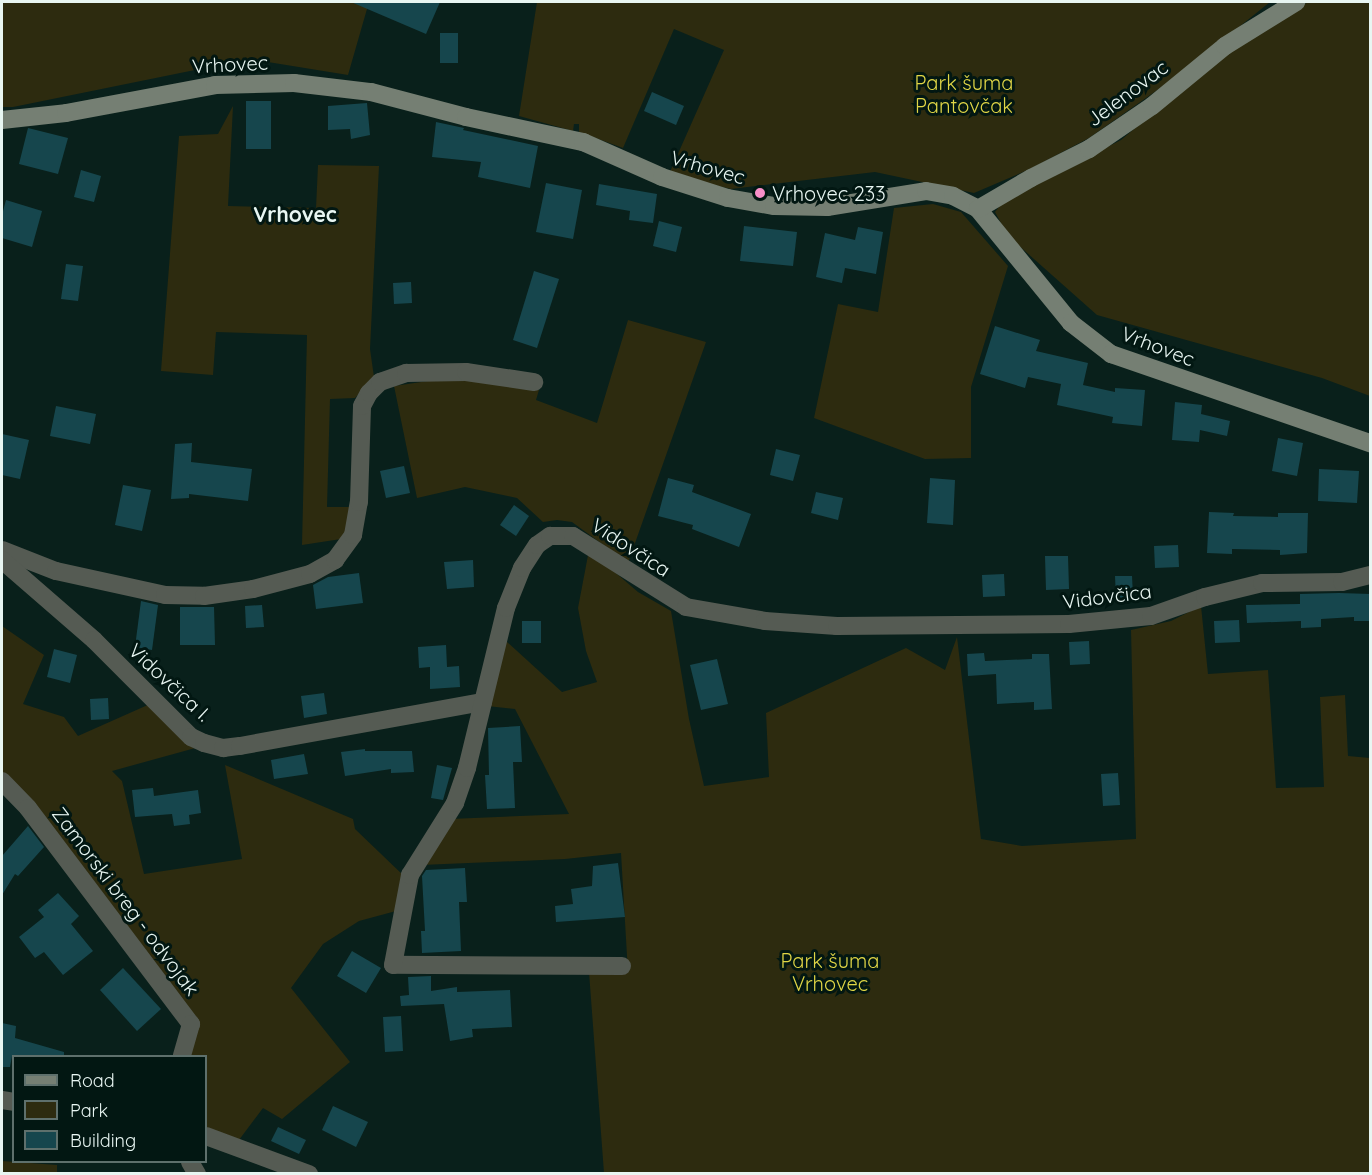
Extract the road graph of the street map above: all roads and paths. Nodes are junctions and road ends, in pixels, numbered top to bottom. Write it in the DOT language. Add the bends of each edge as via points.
graph roads {
  1 [pos="1296,2"];
  2 [pos="2,120"];
  3 [pos="978,209"];
  4 [pos="534,382"];
  5 [pos="1371,443"];
  6 [pos="2,550"];
  7 [pos="2,560"];
  8 [pos="1371,575"];
  9 [pos="483,702"];
  10 [pos="2,781"];
  11 [pos="622,966"];
  12 [pos="182,1055"];
  13 [pos="207,1136"];
  14 [pos="309,1173"];
  1 -- 3 [label="street, Jelenovac" via="1225,46 1152,106 1089,149"];
  2 -- 3 [label="street, Vrhovec" via="66,113 207,86 294,83 371,92 584,142 662,177 733,199 774,206 827,207 926,191 953,196"];
  3 -- 5 [label="street, Vrhovec" via="1071,323 1111,354"];
  4 -- 6 [label="street" via="466,372 406,373 380,382 362,406 359,502 352,535 335,560 310,574 253,589 204,596 165,595 56,570"];
  7 -- 9 [label="street, Vidovčica I." via="94,640 191,737 204,743 223,748 240,746"];
  8 -- 9 [label="street, Vidovčica" via="1342,582 1262,583 1151,616 1069,624 837,626 765,621 686,607 590,545 561,534 537,545 522,568 506,608"];
  9 -- 11 [label="street, Vidovčica" via="455,803 410,874 393,965"];
  10 -- 12 [label="street, Zamorski breg - odvojak" via="28,808 191,1024"];
  13 -- 14 [label="street"];
}
